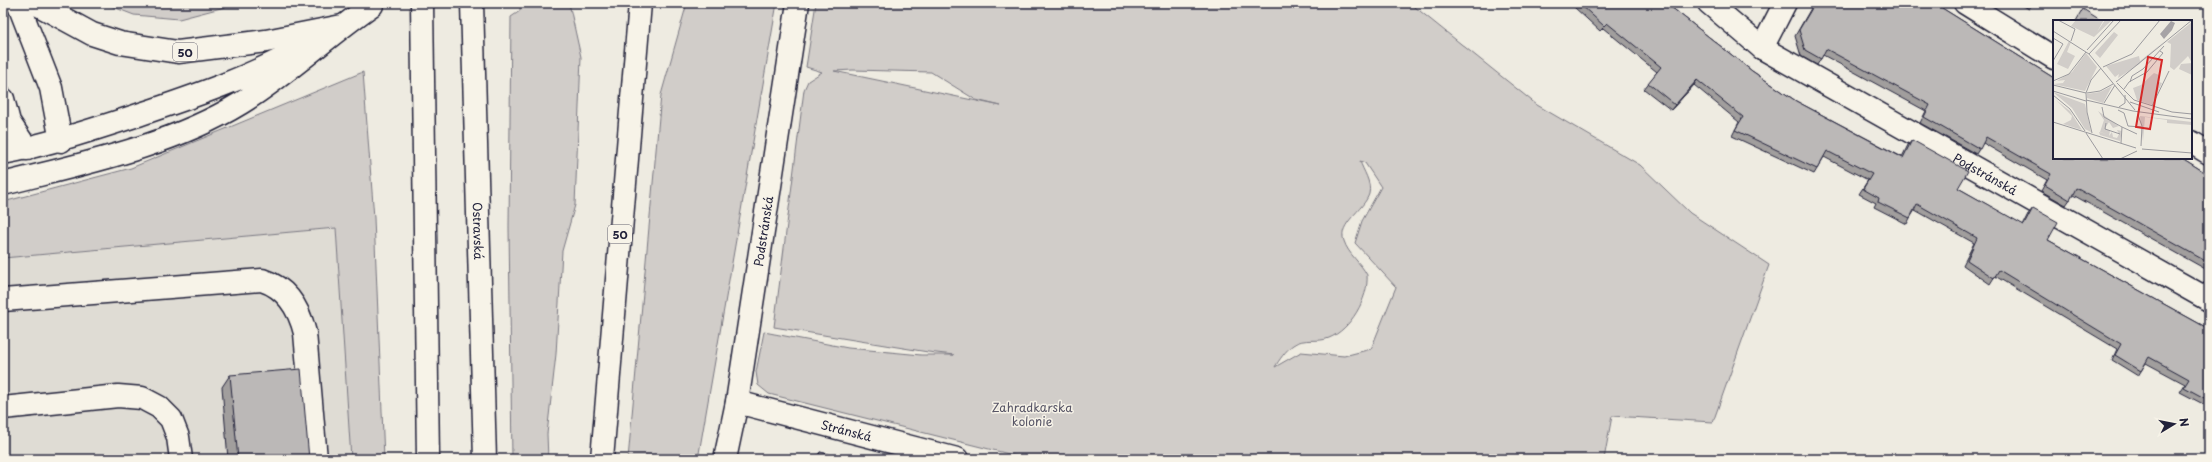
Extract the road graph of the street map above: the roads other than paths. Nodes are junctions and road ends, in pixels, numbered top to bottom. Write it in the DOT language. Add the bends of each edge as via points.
graph roads {
  1 [pos="18,3"];
  2 [pos="35,3"];
  3 [pos="409,3"];
  4 [pos="422,3"];
  5 [pos="472,3"];
  6 [pos="798,3"];
  7 [pos="1710,3"];
  8 [pos="1785,3"];
  9 [pos="1965,3"];
  10 [pos="372,5"];
  11 [pos="638,5"];
  12 [pos="342,26"];
  13 [pos="1762,48"];
  14 [pos="2053,57"];
  15 [pos="422,85"];
  16 [pos="3,99"];
  17 [pos="61,141"];
  18 [pos="2192,143"];
  19 [pos="27,149"];
  20 [pos="2209,153"];
  21 [pos="3,154"];
  22 [pos="3,184"];
  23 [pos="3,300"];
  24 [pos="2209,300"];
  25 [pos="737,402"];
  26 [pos="3,408"];
  27 [pos="182,459"];
  28 [pos="316,459"];
  29 [pos="428,459"];
  30 [pos="485,459"];
  31 [pos="602,459"];
  32 [pos="725,459"];
  33 [pos="957,459"];
  1 -- 17 [label="main road" via="51,88"];
  2 -- 12 [label="main road, 50" via="92,34 120,43 178,52 259,42"];
  3 -- 15 [label="main road"];
  4 -- 15 [label="main road"];
  5 -- 30 [label="main road, Ostravská"];
  6 -- 25 [label="main road, Podstránská"];
  7 -- 13 [label="main road, Podstránská"];
  8 -- 13 [label="main road"];
  9 -- 14 [label="main road"];
  10 -- 12 [label="main road"];
  11 -- 31 [label="main road, 50"];
  12 -- 17 [label="main road" via="297,51 204,92"];
  12 -- 22 [label="main road" via="278,78 204,124 135,148"];
  13 -- 24 [label="main road, Podstránská"];
  15 -- 29 [label="main road"];
  16 -- 19 [label="main road" via="9,122"];
  17 -- 19 [label="main road"];
  18 -- 20 [label="main road"];
  19 -- 21 [label="main road"];
  23 -- 28 [label="main road" via="262,280 272,283 293,302 306,333"];
  25 -- 32 [label="main road, Podstránská"];
  25 -- 33 [label="main road, Stránská"];
  26 -- 27 [label="main road" via="118,396 142,398 159,407 171,419"];
}
